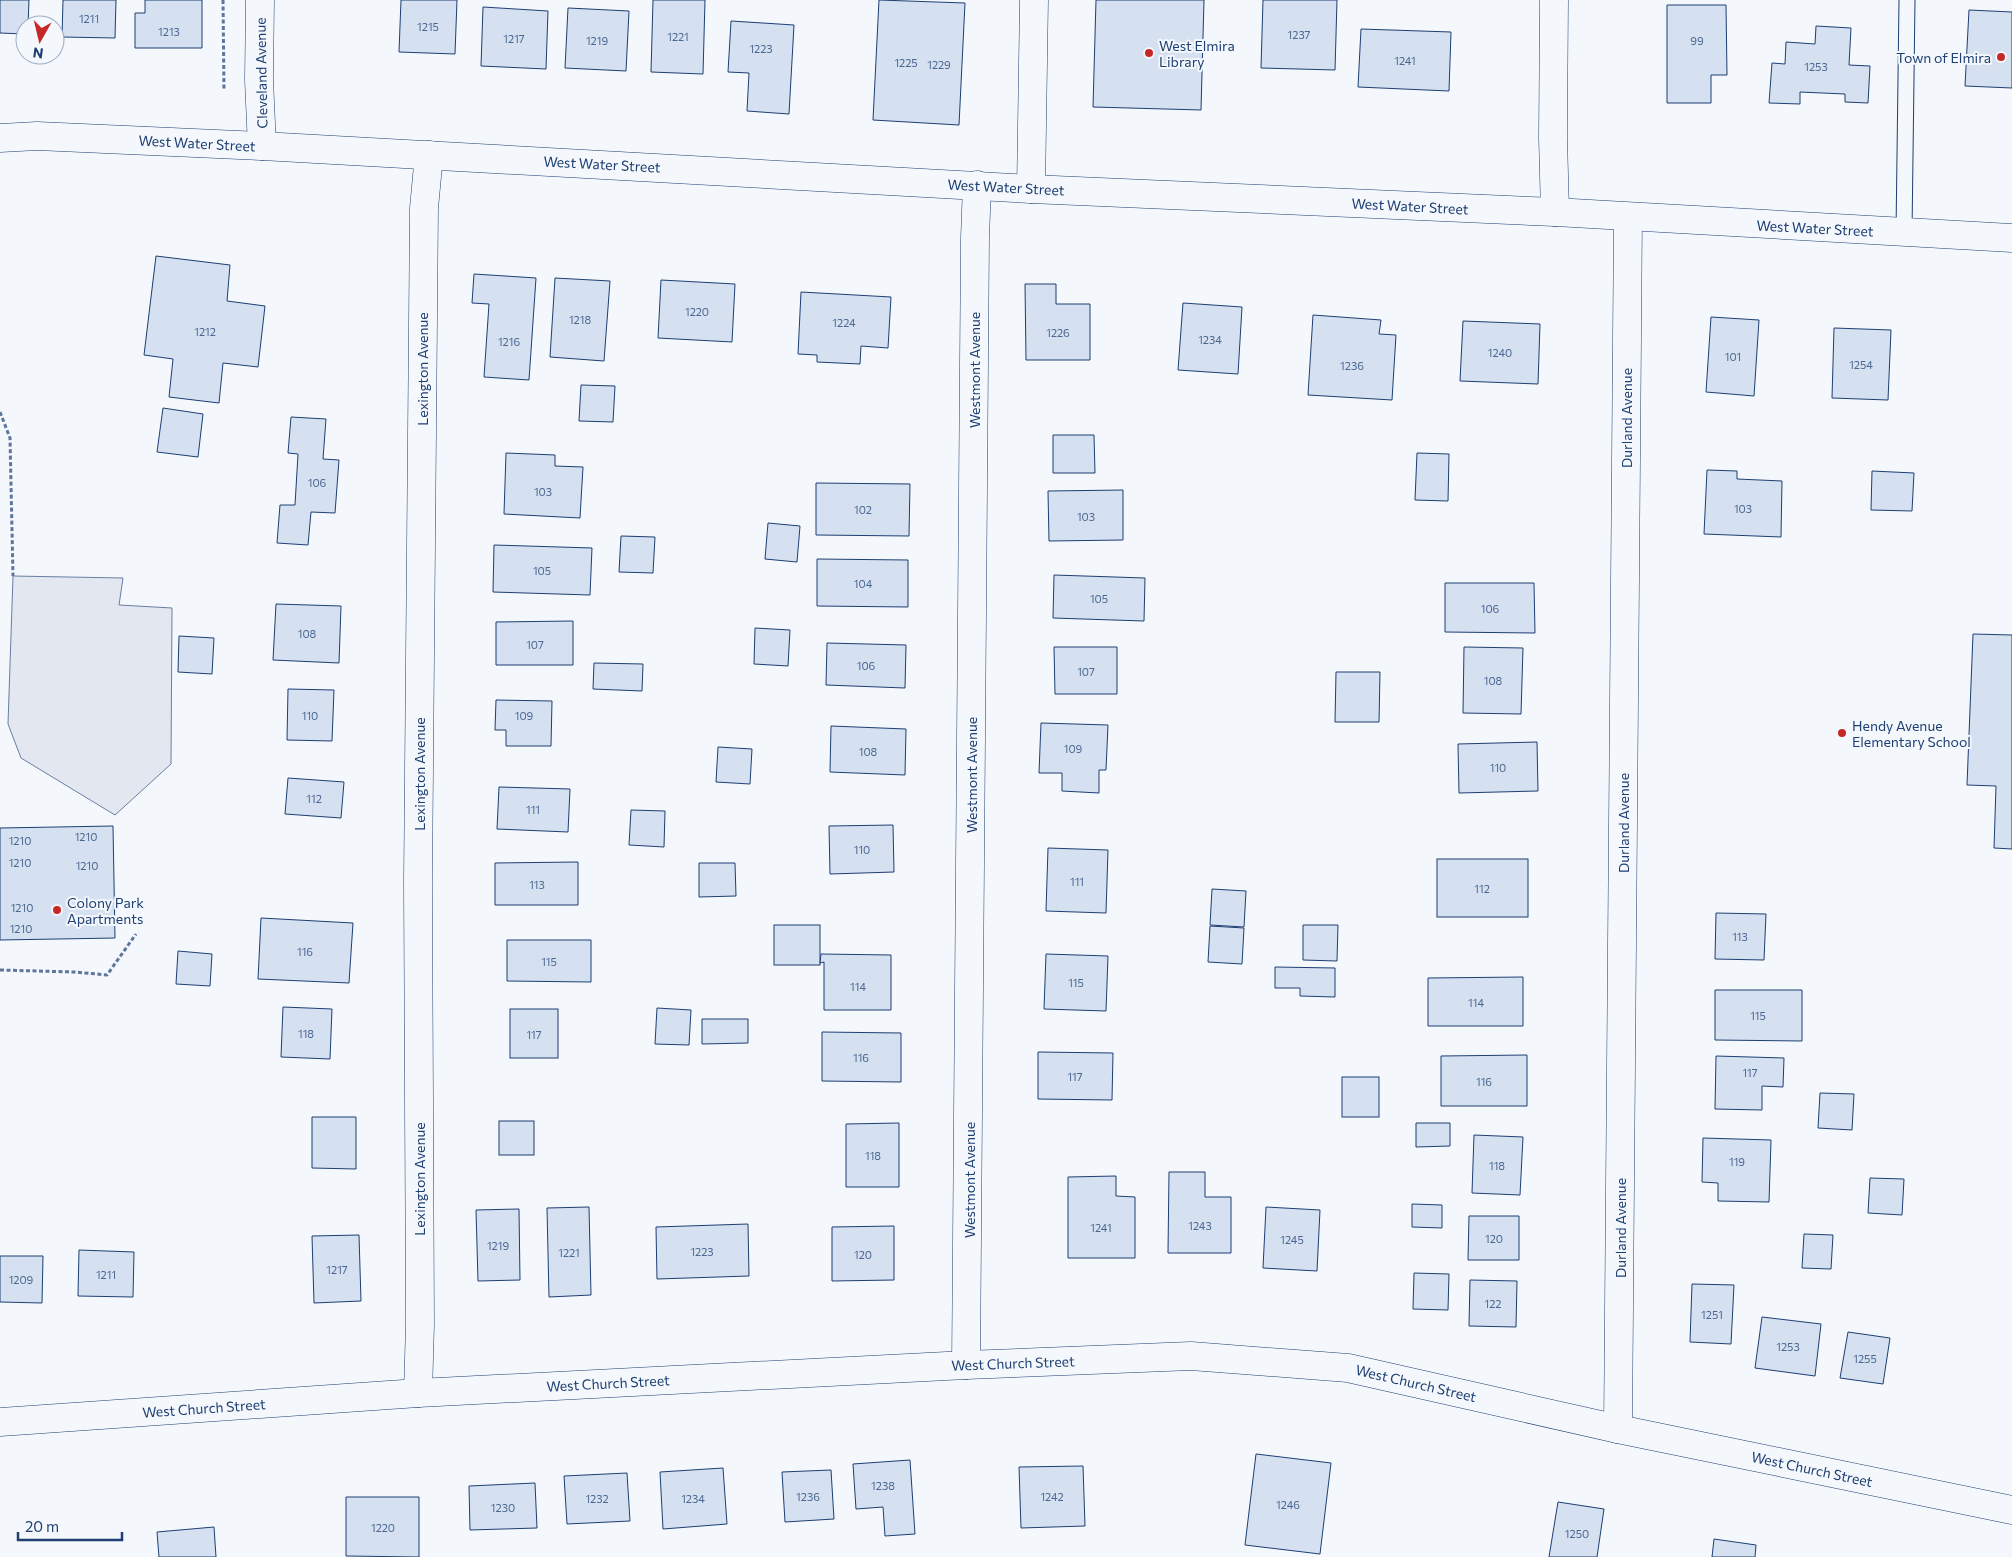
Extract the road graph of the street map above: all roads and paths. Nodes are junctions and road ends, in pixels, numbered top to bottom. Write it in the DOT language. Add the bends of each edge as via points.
graph roads {
  1 [pos="223,0"];
  2 [pos="260,0"];
  3 [pos="1034,0"];
  4 [pos="1554,0"];
  5 [pos="1908,0"];
  6 [pos="224,91"];
  7 [pos="0,138"];
  8 [pos="262,146"];
  9 [pos="428,155"];
  10 [pos="977,185"];
  11 [pos="1031,189"];
  12 [pos="1556,212"];
  13 [pos="1628,217"];
  14 [pos="1904,232"];
  15 [pos="2012,238"];
  16 [pos="0,412"];
  17 [pos="13,576"];
  18 [pos="136,934"];
  19 [pos="0,970"];
  20 [pos="966,1365"];
  21 [pos="418,1393"];
  22 [pos="0,1422"];
  23 [pos="1618,1429"];
  24 [pos="2012,1510"];
  1 -- 6 [label="path"];
  2 -- 8 [label="street, Cleveland Avenue"];
  3 -- 11 [label="street"];
  4 -- 12 [label="street"];
  5 -- 14 [label="lane"];
  7 -- 8 [label="street, West Water Street" via="37,136"];
  8 -- 9 [label="street, West Water Street"];
  9 -- 10 [label="street, West Water Street"];
  9 -- 21 [label="street, Lexington Avenue" via="423,277 418,882"];
  10 -- 11 [label="street, West Water Street"];
  10 -- 20 [label="street, Westmont Avenue"];
  11 -- 12 [label="street, West Water Street"];
  12 -- 13 [label="street, West Water Street"];
  13 -- 14 [label="street, West Water Street"];
  13 -- 23 [label="street, Durland Avenue"];
  14 -- 15 [label="street, West Water Street"];
  16 -- 17 [label="path" via="10,438"];
  18 -- 19 [label="path" via="107,975"];
  20 -- 21 [label="street, West Church Street"];
  20 -- 23 [label="street, West Church Street" via="1191,1356 1348,1368"];
  21 -- 22 [label="street, West Church Street"];
  23 -- 24 [label="street, West Church Street"];
}
